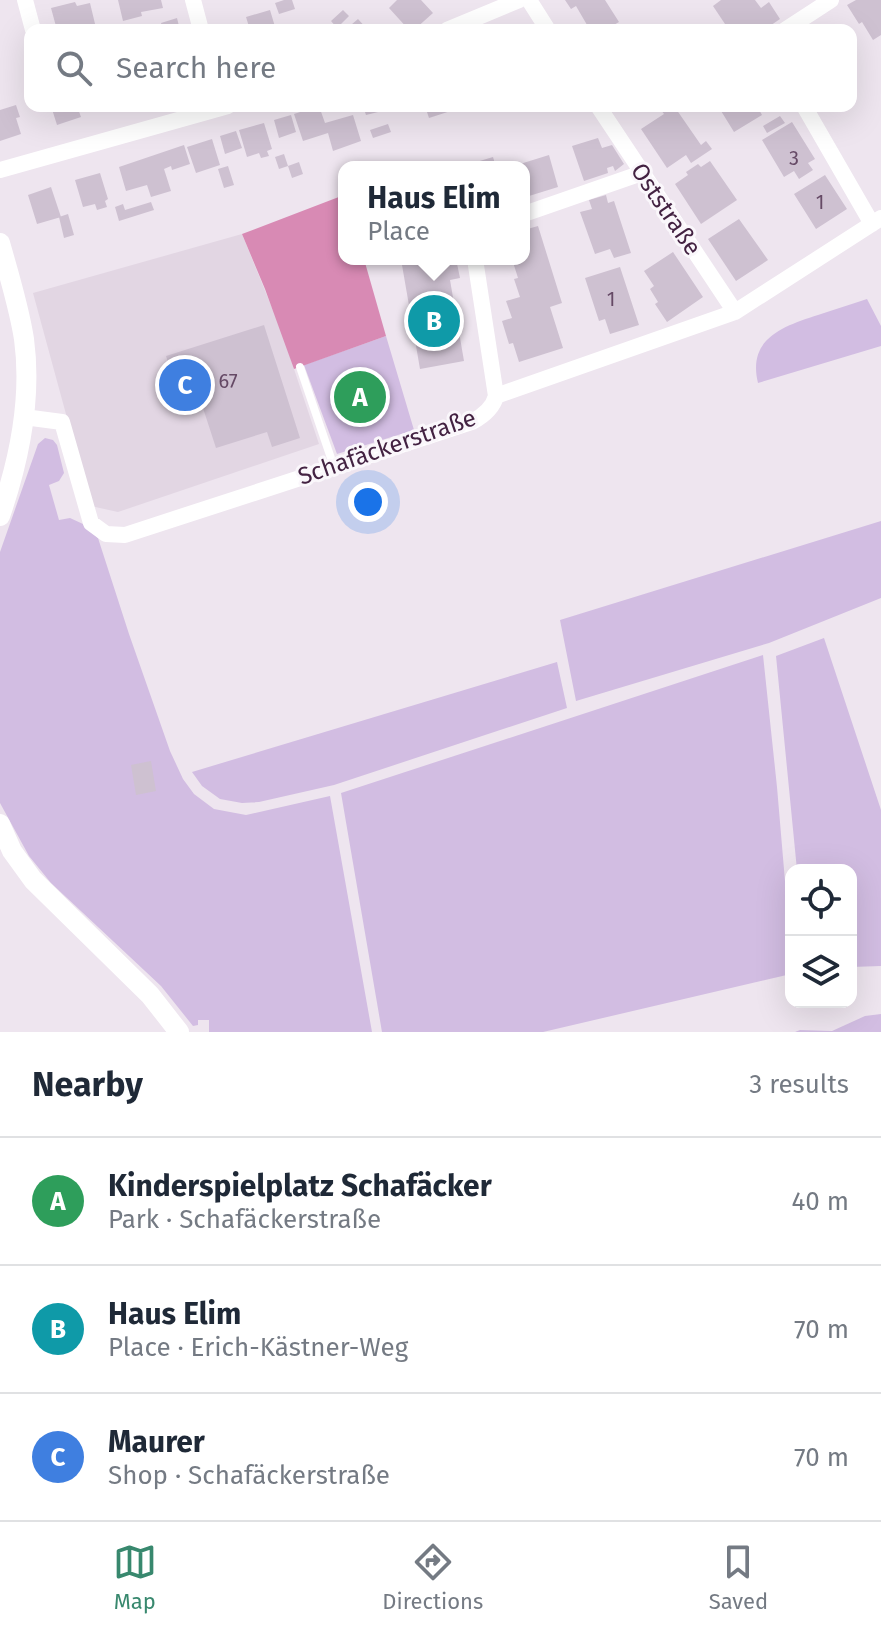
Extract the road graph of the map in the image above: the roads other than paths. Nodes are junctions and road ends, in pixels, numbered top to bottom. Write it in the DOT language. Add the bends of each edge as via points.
graph roads {
  1 [pos="25,0"];
  2 [pos="193,0"];
  3 [pos="519,0"];
  4 [pos="529,0"];
  5 [pos="831,0"];
  6 [pos="31,24"];
  7 [pos="199,24"];
  8 [pos="461,24"];
  9 [pos="544,24"];
  10 [pos="794,24"];
  11 [pos="206,112"];
  12 [pos="602,112"];
  13 [pos="808,112"];
  14 [pos="0,170"];
  15 [pos="642,173"];
  16 [pos="530,212"];
  17 [pos="876,221"];
  18 [pos="0,243"];
  19 [pos="476,265"];
  20 [pos="735,312"];
  21 [pos="300,367"];
  22 [pos="496,396"];
  23 [pos="24,417"];
  24 [pos="334,467"];
  25 [pos="0,516"];
  26 [pos="0,824"];
  27 [pos="179,1032"];
  1 -- 6 [label="street"];
  2 -- 7 [label="street"];
  3 -- 8 [label="street"];
  4 -- 9 [label="street"];
  5 -- 10 [label="street"];
  11 -- 14 [label="street"];
  12 -- 15 [label="street, Oststraße"];
  13 -- 17 [label="street"];
  15 -- 16 [label="street"];
  15 -- 20 [label="street, Oststraße"];
  17 -- 20 [label="street, Schafäckerstraße"];
  18 -- 23 [label="street" via="24,341"];
  19 -- 22 [label="street"];
  20 -- 22 [label="street, Schafäckerstraße"];
  21 -- 24 [label="lane"];
  22 -- 24 [label="street, Schafäckerstraße" via="472,422"];
  23 -- 24 [label="street, Schafäckerstraße" via="62,422 91,523 106,534 125,535"];
  23 -- 25 [label="street"];
  26 -- 27 [label="street" via="33,880 150,995"];
}
